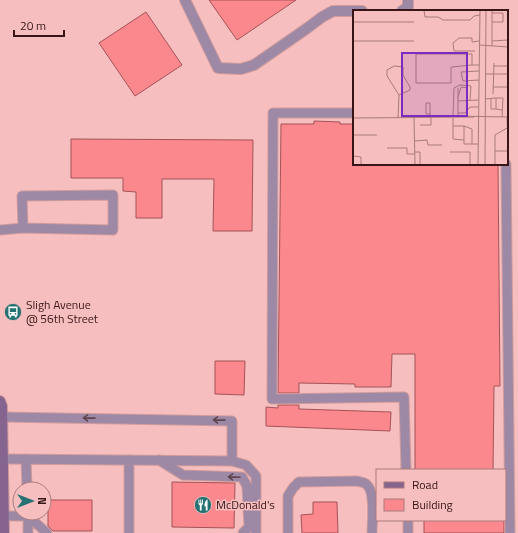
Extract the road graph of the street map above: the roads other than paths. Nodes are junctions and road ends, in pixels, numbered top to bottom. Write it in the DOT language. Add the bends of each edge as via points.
graph roads {
  1 [pos="185,0"];
  2 [pos="353,11"];
  3 [pos="353,113"];
  4 [pos="506,165"];
  5 [pos="23,228"];
  6 [pos="0,230"];
  7 [pos="0,400"];
  8 [pos="2,417"];
  9 [pos="3,459"];
  10 [pos="26,459"];
  11 [pos="129,460"];
  12 [pos="159,460"];
  13 [pos="232,461"];
  14 [pos="406,469"];
  15 [pos="27,481"];
  16 [pos="4,516"];
  17 [pos="12,516"];
  18 [pos="28,521"];
  19 [pos="35,521"];
  20 [pos="408,521"];
  21 [pos="247,531"];
  22 [pos="4,533"];
  23 [pos="28,533"];
  24 [pos="48,533"];
  25 [pos="129,533"];
  26 [pos="256,533"];
  27 [pos="288,533"];
  28 [pos="372,533"];
  29 [pos="408,533"];
  30 [pos="510,533"];
  1 -- 2 [label="street" via="218,68 241,69 254,65 322,17 333,11"];
  3 -- 14 [label="lane" via="274,113 272,399 404,397"];
  4 -- 30 [label="lane"];
  5 -- 5 [label="lane" via="113,230 113,195 22,196"];
  5 -- 6 [label="lane"];
  7 -- 8 [label="street"];
  8 -- 9 [label="street"];
  13 -- 8 [label="lane, one-way" via="232,421"];
  9 -- 10 [label="lane"];
  9 -- 16 [label="street"];
  10 -- 11 [label="lane"];
  10 -- 15 [label="lane"];
  11 -- 12 [label="lane"];
  11 -- 25 [label="lane"];
  12 -- 13 [label="lane"];
  21 -- 12 [label="lane, one-way" via="247,486 242,477 183,475"];
  13 -- 26 [label="lane" via="246,465 256,476"];
  16 -- 17 [label="lane"];
  16 -- 22 [label="street"];
  18 -- 23 [label="lane"];
  19 -- 24 [label="lane"];
  20 -- 29 [label="lane"];
  27 -- 28 [label="lane" via="288,496 300,482 357,481 371,489"];
}
